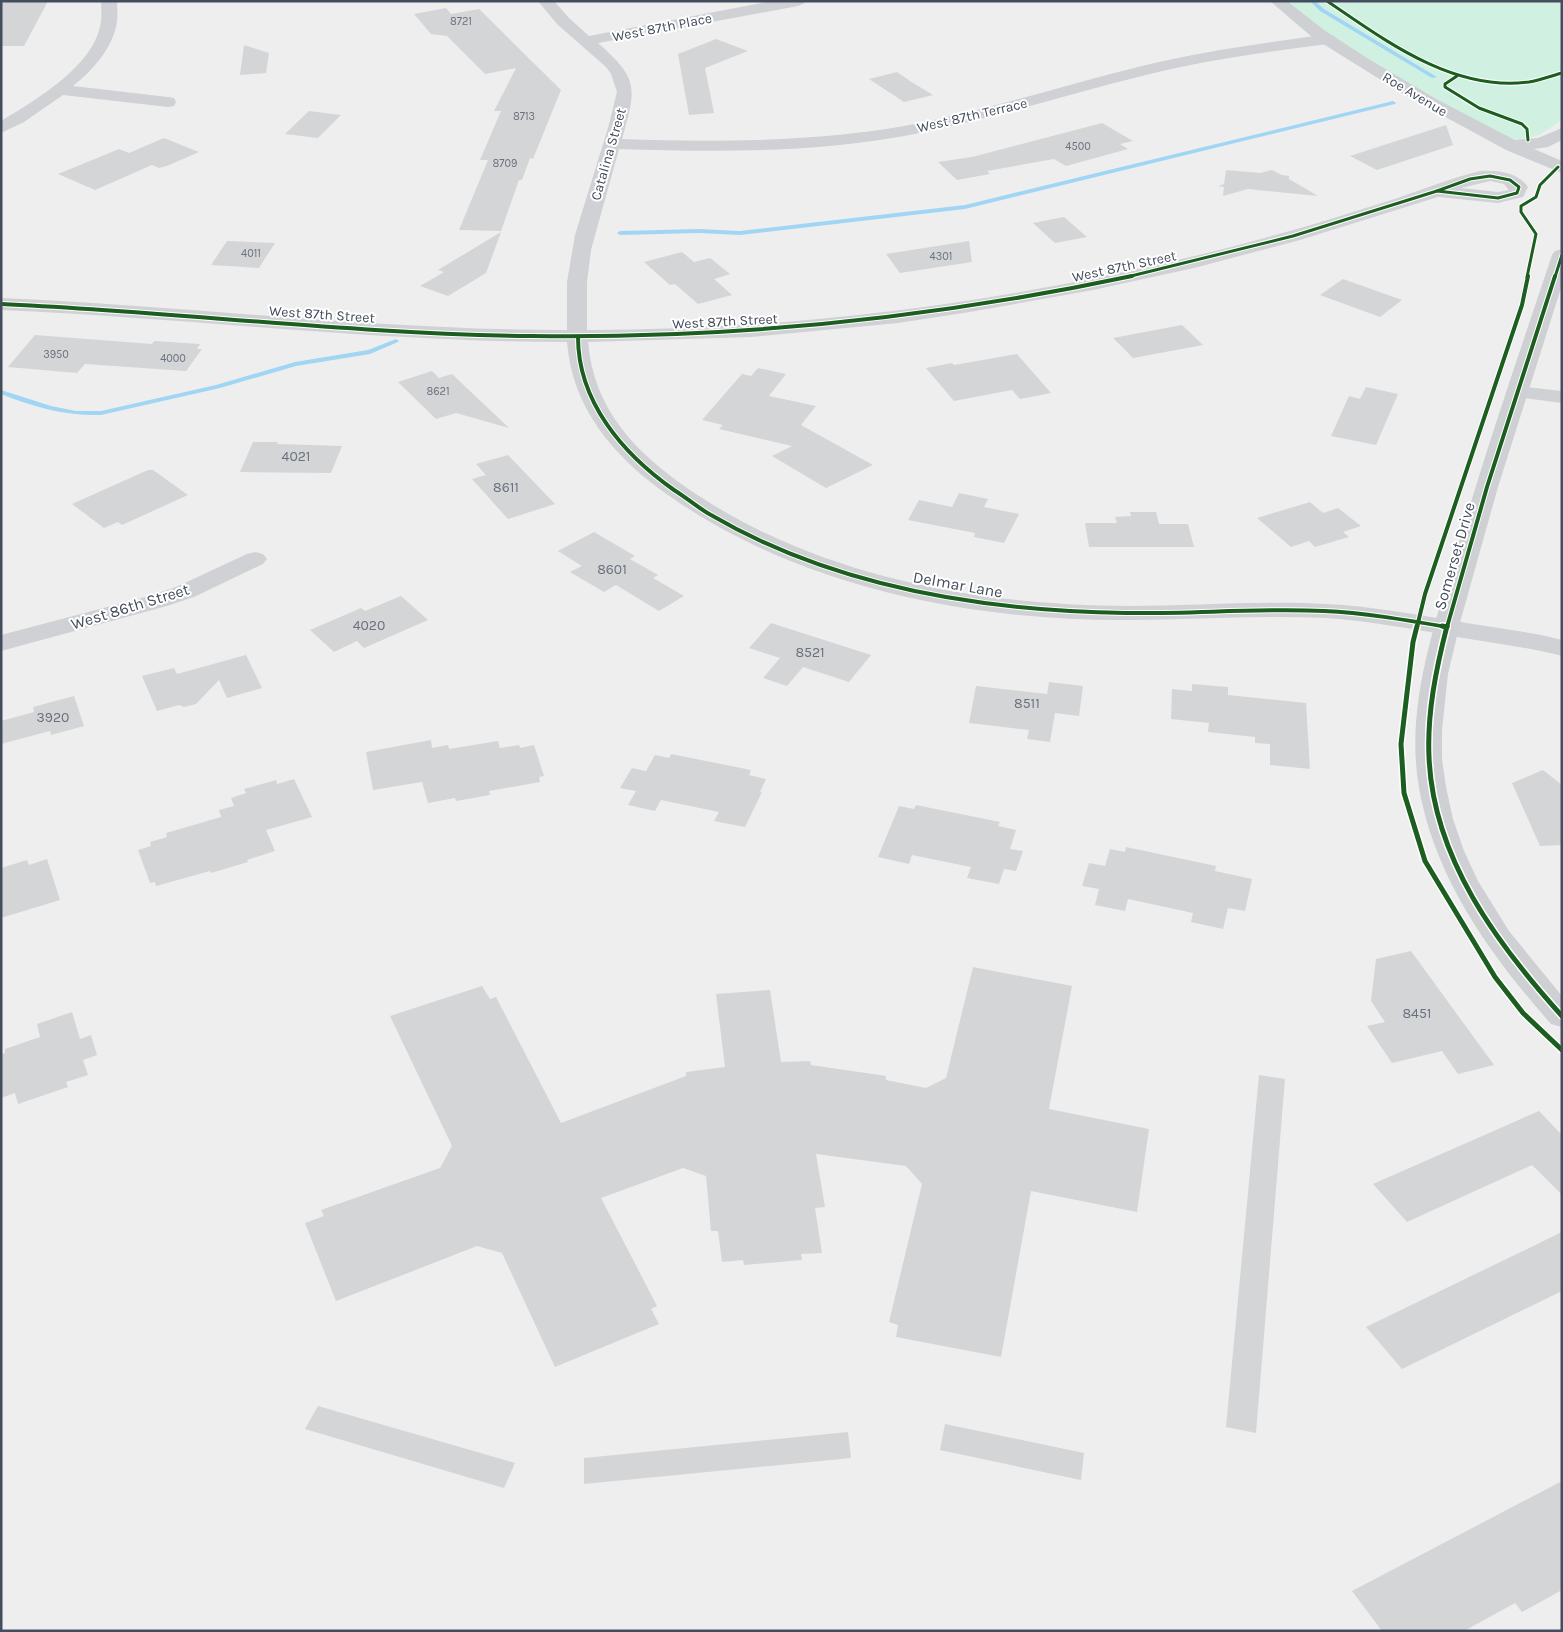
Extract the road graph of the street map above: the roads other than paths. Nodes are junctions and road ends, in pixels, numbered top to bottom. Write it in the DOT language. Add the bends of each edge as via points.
graph roads {
  1 [pos="109,1"];
  2 [pos="546,1"];
  3 [pos="798,1"];
  4 [pos="1278,1"];
  5 [pos="1328,39"];
  6 [pos="586,41"];
  7 [pos="61,90"];
  8 [pos="168,102"];
  9 [pos="1,128"];
  10 [pos="1562,133"];
  11 [pos="611,144"];
  12 [pos="1512,146"];
  13 [pos="1562,168"];
  14 [pos="1434,192"];
  15 [pos="1562,256"];
  16 [pos="1,304"];
  17 [pos="578,337"];
  18 [pos="1517,392"];
  19 [pos="1562,397"];
  20 [pos="255,559"];
  21 [pos="1447,627"];
  22 [pos="1,643"];
  23 [pos="1562,648"];
  24 [pos="1562,1016"];
  1 -- 7 [label="street" via="104,38 91,58"];
  2 -- 6 [label="street, Catalina Street"];
  3 -- 6 [label="street, West 87th Place"];
  4 -- 5 [label="street, Roe Avenue"];
  5 -- 11 [label="street, West 87th Terrace" via="1179,63 976,115 884,134 787,144"];
  5 -- 12 [label="street, Roe Avenue" via="1446,113"];
  6 -- 11 [label="street, Catalina Street" via="612,64 624,85 622,106"];
  7 -- 8 [label="street"];
  7 -- 9 [label="street"];
  10 -- 12 [label="street" via="1542,143"];
  11 -- 17 [label="street, Catalina Street" via="583,239 578,275"];
  12 -- 13 [label="street, Roe Avenue"];
  14 -- 17 [label="street, West 87th Street" via="1328,227 1194,263 1051,293 890,318 786,329"];
  15 -- 18 [label="street, Somerset Drive"];
  16 -- 17 [label="street, West 87th Street" via="453,334"];
  17 -- 21 [label="street, Delmar Lane" via="582,376 595,406 640,462 680,495 723,521 809,560 869,579 1002,606 1119,613 1299,610 1355,613"];
  18 -- 19 [label="street"];
  18 -- 21 [label="street, Somerset Drive"];
  20 -- 22 [label="street, West 86th Street" via="158,602"];
  21 -- 23 [label="street, Delmar Lane"];
  21 -- 24 [label="street, Somerset Drive" via="1431,694 1428,736 1432,787 1446,840 1492,930 1534,986"];
}
